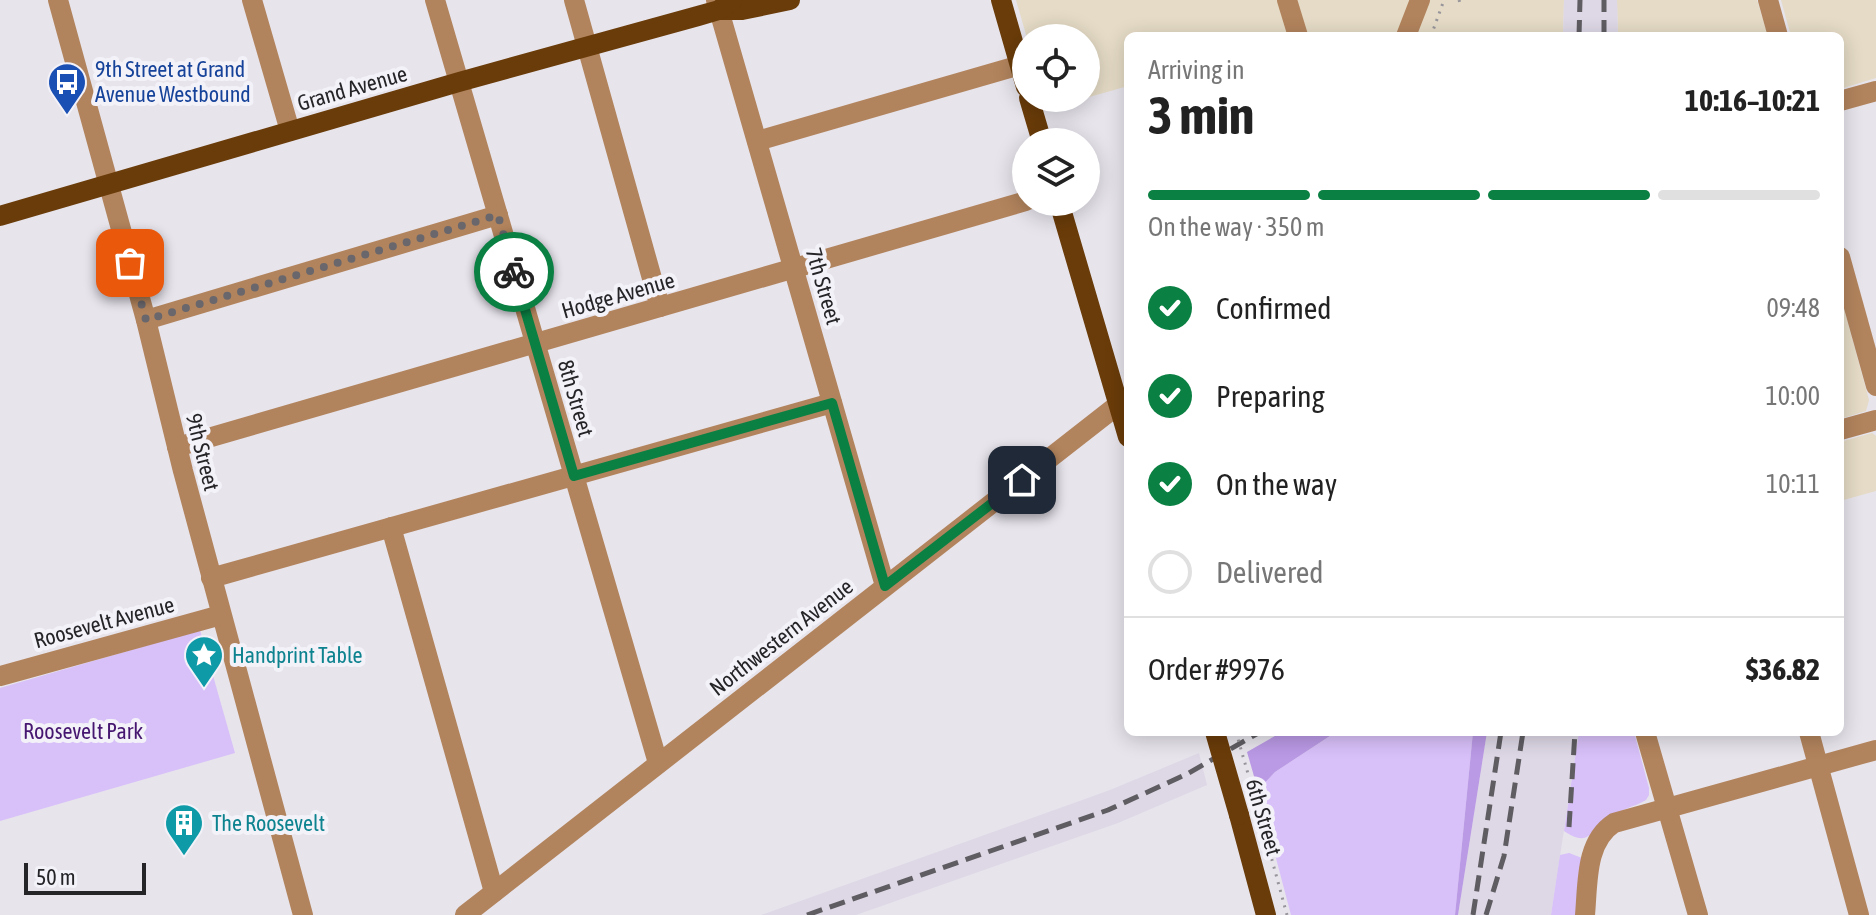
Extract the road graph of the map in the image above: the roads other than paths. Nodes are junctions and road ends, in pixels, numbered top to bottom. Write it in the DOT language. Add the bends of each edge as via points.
graph roads {
  1 [pos="58,0"];
  2 [pos="252,0"];
  3 [pos="435,0"];
  4 [pos="574,0"];
  5 [pos="790,0"];
  6 [pos="1001,0"];
  7 [pos="1287,0"];
  8 [pos="1420,0"];
  9 [pos="1768,0"];
  10 [pos="723,3"];
  11 [pos="1297,32"];
  12 [pos="1408,32"];
  13 [pos="1777,32"];
  14 [pos="1012,38"];
  15 [pos="587,48"];
  16 [pos="1012,67"];
  17 [pos="459,82"];
  18 [pos="1876,91"];
  19 [pos="1844,100"];
  20 [pos="290,131"];
  21 [pos="757,141"];
  22 [pos="107,185"];
  23 [pos="1012,205"];
  24 [pos="498,215"];
  25 [pos="0,216"];
  26 [pos="1064,216"];
  27 [pos="793,269"];
  28 [pos="1844,271"];
  29 [pos="660,307"];
  30 [pos="146,320"];
  31 [pos="535,343"];
  32 [pos="1876,386"];
  33 [pos="1123,401"];
  34 [pos="832,403"];
  35 [pos="1876,420"];
  36 [pos="1844,429"];
  37 [pos="177,447"];
  38 [pos="574,476"];
  39 [pos="391,527"];
  40 [pos="211,578"];
  41 [pos="885,586"];
  42 [pos="221,615"];
  43 [pos="0,676"];
  44 [pos="1216,736"];
  45 [pos="1646,736"];
  46 [pos="1810,736"];
  47 [pos="1876,750"];
  48 [pos="658,763"];
  49 [pos="1818,766"];
  50 [pos="1667,807"];
  51 [pos="494,892"];
  52 [pos="303,915"];
  53 [pos="465,915"];
  54 [pos="1266,915"];
  55 [pos="1585,915"];
  56 [pos="1698,915"];
  57 [pos="1859,915"];
  1 -- 22 [label="street, 9th Street"];
  2 -- 20 [label="street"];
  3 -- 17 [label="street, 8th Street"];
  4 -- 15 [label="street"];
  5 -- 10 [label="main road, Grand Avenue" via="742,10"];
  6 -- 14 [label="main road"];
  7 -- 11 [label="street"];
  8 -- 12 [label="street"];
  9 -- 13 [label="street"];
  10 -- 15 [label="main road, Grand Avenue"];
  10 -- 21 [label="street, 7th Street"];
  15 -- 17 [label="main road, Grand Avenue"];
  15 -- 29 [label="street"];
  16 -- 21 [label="street"];
  17 -- 20 [label="main road, Grand Avenue"];
  17 -- 24 [label="street, 8th Street"];
  18 -- 19 [label="street"];
  20 -- 22 [label="main road, Grand Avenue"];
  21 -- 27 [label="street, 7th Street"];
  22 -- 25 [label="main road, Grand Avenue"];
  22 -- 30 [label="street, 9th Street"];
  23 -- 27 [label="street, Hodge Avenue"];
  24 -- 30 [label="street"];
  24 -- 31 [label="street, 8th Street"];
  26 -- 33 [label="main road"];
  27 -- 29 [label="street, Hodge Avenue"];
  27 -- 34 [label="street, 7th Street"];
  28 -- 32 [label="street"];
  29 -- 31 [label="street, Hodge Avenue"];
  30 -- 37 [label="street, 9th Street"];
  31 -- 37 [label="street, Hodge Avenue"];
  31 -- 38 [label="street, 8th Street"];
  33 -- 41 [label="street, Northwestern Avenue"];
  34 -- 38 [label="street"];
  34 -- 41 [label="street, 7th Street"];
  35 -- 36 [label="street"];
  37 -- 40 [label="street, 9th Street"];
  38 -- 39 [label="street"];
  38 -- 48 [label="street, 8th Street"];
  39 -- 40 [label="street"];
  39 -- 51 [label="street"];
  40 -- 42 [label="street, 9th Street"];
  41 -- 48 [label="street, Northwestern Avenue"];
  42 -- 43 [label="street, Roosevelt Avenue"];
  42 -- 52 [label="street, 9th Street"];
  44 -- 54 [label="main road, 6th Street, bridge"];
  45 -- 50 [label="street"];
  46 -- 49 [label="street"];
  47 -- 49 [label="street"];
  48 -- 51 [label="street, Northwestern Avenue"];
  49 -- 50 [label="street"];
  49 -- 57 [label="street"];
  50 -- 55 [label="street" via="1603,830 1594,845"];
  50 -- 56 [label="street"];
  51 -- 53 [label="street, Northwestern Avenue"];
}
